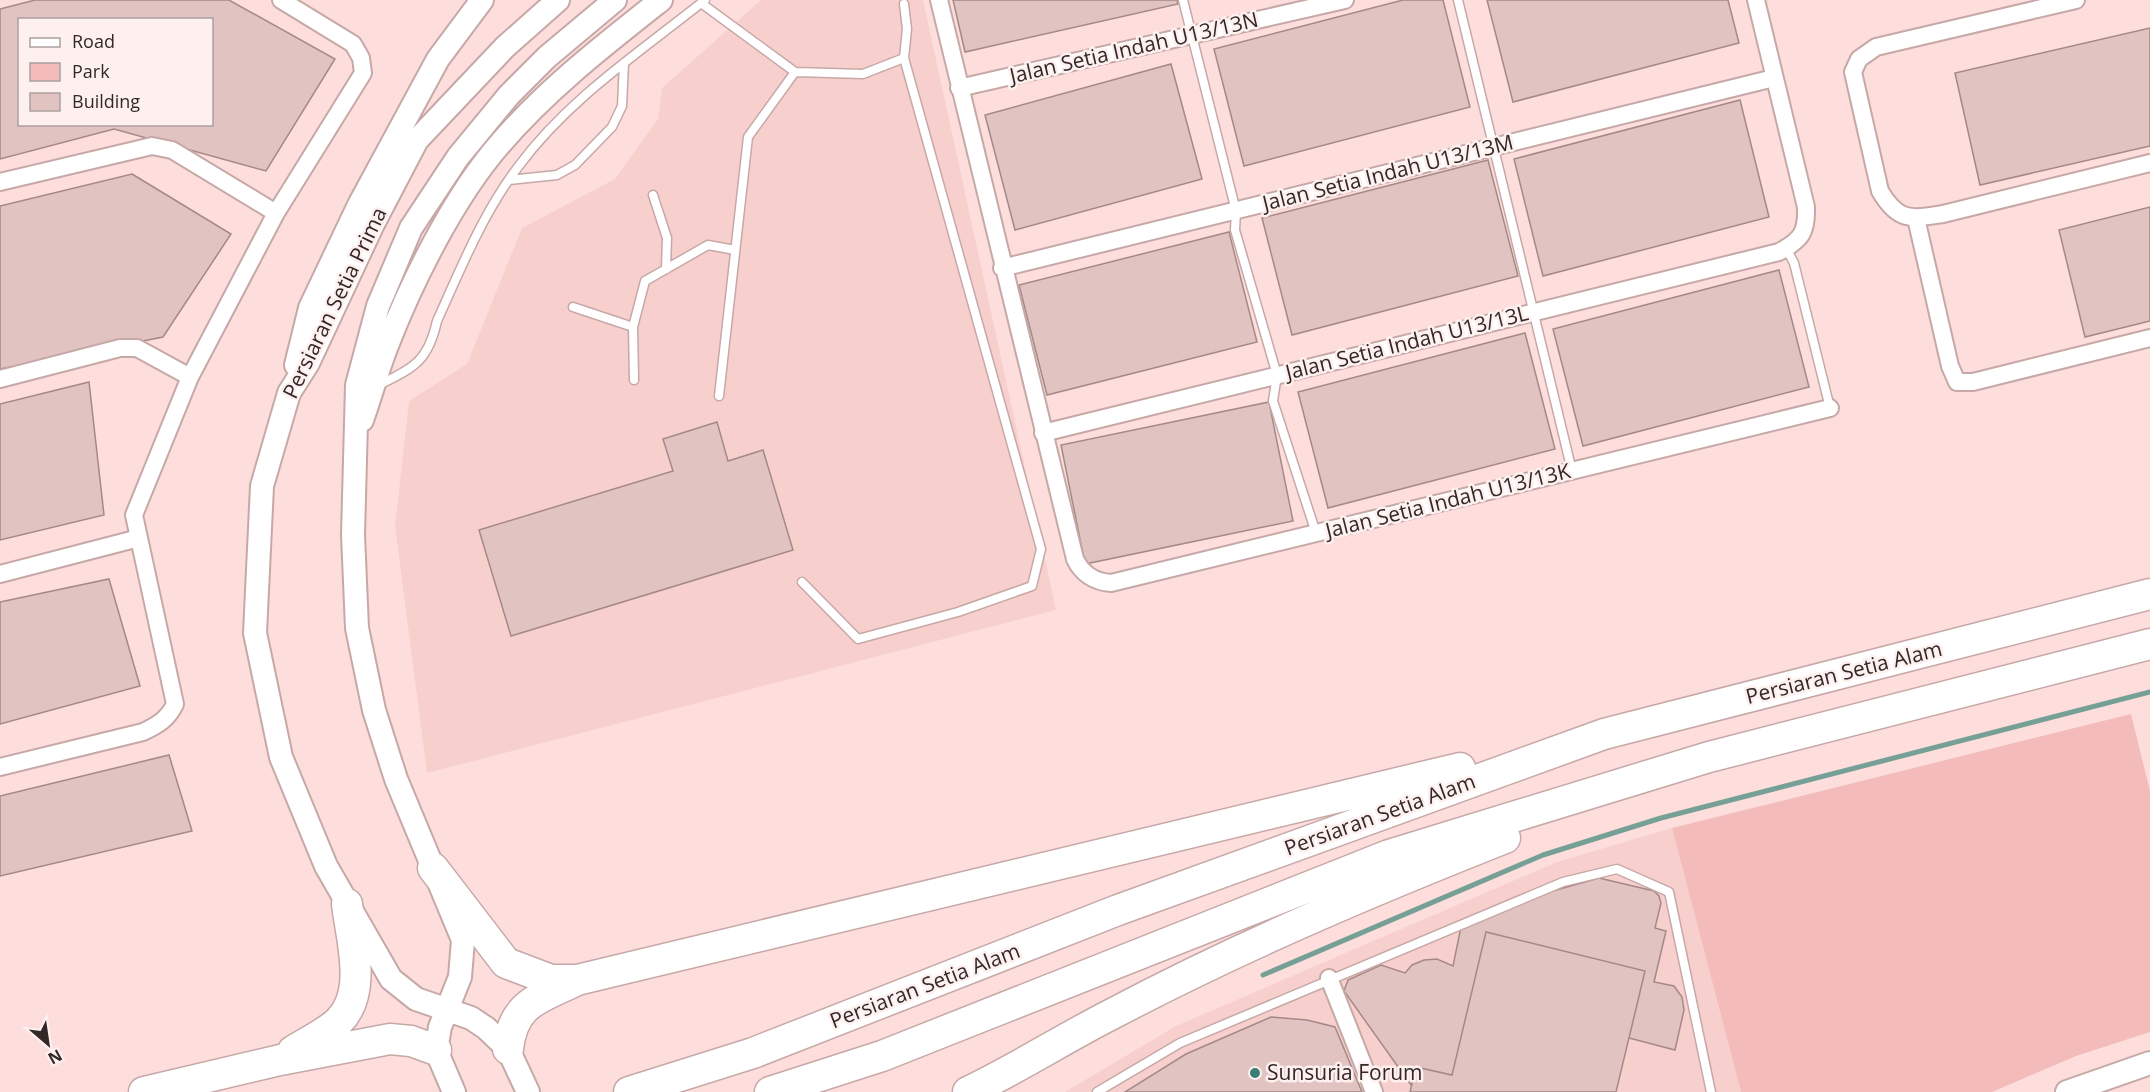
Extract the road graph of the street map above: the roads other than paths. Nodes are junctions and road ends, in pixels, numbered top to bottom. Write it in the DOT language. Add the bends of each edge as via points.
graph roads {
  1 [pos="281,0"];
  2 [pos="482,0"];
  3 [pos="558,0"];
  4 [pos="615,0"];
  5 [pos="939,0"];
  6 [pos="1183,0"];
  7 [pos="1345,0"];
  8 [pos="1458,0"];
  9 [pos="1756,0"];
  10 [pos="2076,0"];
  11 [pos="656,1"];
  12 [pos="703,2"];
  13 [pos="904,4"];
  14 [pos="1191,35"];
  15 [pos="904,58"];
  16 [pos="624,63"];
  17 [pos="795,72"];
  18 [pos="1774,78"];
  19 [pos="959,88"];
  20 [pos="1494,147"];
  21 [pos="2150,163"];
  22 [pos="509,180"];
  23 [pos="0,182"];
  24 [pos="653,195"];
  25 [pos="1236,211"];
  26 [pos="276,213"];
  27 [pos="1908,217"];
  28 [pos="1786,248"];
  29 [pos="735,250"];
  30 [pos="1002,268"];
  31 [pos="666,269"];
  32 [pos="573,307"];
  33 [pos="1532,312"];
  34 [pos="633,327"];
  35 [pos="2150,338"];
  36 [pos="1277,375"];
  37 [pos="190,377"];
  38 [pos="0,379"];
  39 [pos="634,380"];
  40 [pos="374,388"];
  41 [pos="289,393"];
  42 [pos="718,396"];
  43 [pos="1830,408"];
  44 [pos="1043,433"];
  45 [pos="355,441"];
  46 [pos="1572,471"];
  47 [pos="1316,533"];
  48 [pos="139,538"];
  49 [pos="0,574"];
  50 [pos="802,582"];
  51 [pos="2150,594"];
  52 [pos="2150,644"];
  53 [pos="2150,662"];
  54 [pos="1604,734"];
  55 [pos="1709,757"];
  56 [pos="0,767"];
  57 [pos="433,868"];
  58 [pos="347,904"];
  59 [pos="1329,978"];
  60 [pos="577,980"];
  61 [pos="447,1010"];
  62 [pos="436,1050"];
  63 [pos="512,1057"];
  64 [pos="280,1060"];
  65 [pos="2150,1063"];
  66 [pos="1020,1067"];
  67 [pos="453,1090"];
  68 [pos="144,1092"];
  69 [pos="528,1092"];
  70 [pos="628,1092"];
  71 [pos="770,1092"];
  72 [pos="968,1092"];
  73 [pos="990,1092"];
  74 [pos="1097,1092"];
  75 [pos="1374,1092"];
  76 [pos="1711,1092"];
  77 [pos="2067,1092"];
  1 -- 26 [label="street" via="353,44 363,73"];
  2 -- 41 [label="street" via="438,59 359,205 310,308"];
  3 -- 41 [label="street, Persiaran Setia Prima" via="504,47 417,140 308,363"];
  4 -- 45 [label="street, Persiaran Setia Prima" via="509,95 458,157 411,228 378,306 357,385"];
  5 -- 19 [label="street"];
  6 -- 14 [label="lane"];
  7 -- 14 [label="street, Jalan Setia Indah U13/13N"];
  8 -- 20 [label="lane"];
  9 -- 18 [label="street"];
  10 -- 27 [label="street" via="1876,46 1859,59 1853,72 1874,174 1889,205"];
  11 -- 40 [label="street" via="559,82 498,146 454,209 418,277 387,343"];
  12 -- 16 [label="lane"];
  12 -- 17 [label="lane"];
  13 -- 15 [label="lane"];
  14 -- 19 [label="street, Jalan Setia Indah U13/13N"];
  14 -- 25 [label="lane"];
  15 -- 17 [label="lane" via="863,74"];
  15 -- 50 [label="lane" via="1041,549 1032,586 958,612 858,639"];
  16 -- 22 [label="lane" via="562,116"];
  16 -- 22 [label="lane" via="622,106 612,127 575,165 557,175"];
  17 -- 29 [label="lane" via="748,137"];
  18 -- 20 [label="street, Jalan Setia Indah U13/13M"];
  18 -- 28 [label="street" via="1806,207 1807,226"];
  19 -- 30 [label="street"];
  20 -- 25 [label="street, Jalan Setia Indah U13/13M"];
  20 -- 33 [label="lane"];
  21 -- 27 [label="street" via="1943,214"];
  22 -- 40 [label="lane" via="457,278 424,358"];
  23 -- 26 [label="street" via="152,146 172,150"];
  24 -- 31 [label="lane" via="667,238"];
  25 -- 30 [label="street, Jalan Setia Indah U13/13M"];
  25 -- 36 [label="lane" via="1235,230"];
  26 -- 37 [label="street"];
  27 -- 35 [label="street" via="1957,382 1973,382"];
  28 -- 33 [label="street, Jalan Setia Indah U13/13L"];
  28 -- 43 [label="lane" via="1794,263"];
  29 -- 31 [label="lane" via="708,245"];
  29 -- 42 [label="lane"];
  30 -- 44 [label="street"];
  31 -- 34 [label="lane" via="645,281"];
  32 -- 34 [label="lane"];
  33 -- 36 [label="street, Jalan Setia Indah U13/13L"];
  33 -- 46 [label="lane"];
  34 -- 39 [label="lane"];
  36 -- 44 [label="street, Jalan Setia Indah U13/13L"];
  36 -- 47 [label="lane" via="1273,401"];
  37 -- 38 [label="street" via="137,348 120,348"];
  37 -- 48 [label="street" via="134,515"];
  40 -- 45 [label="street"];
  41 -- 58 [label="street, Persiaran Setia Prima" via="262,486 255,633 281,757 326,866"];
  43 -- 46 [label="street, Jalan Setia Indah U13/13K"];
  44 -- 47 [label="street, Jalan Setia Indah U13/13K" via="1075,559 1079,568 1101,582 1111,583"];
  45 -- 57 [label="street, Persiaran Setia Prima" via="352,535 357,628 374,710 396,779"];
  46 -- 47 [label="street, Jalan Setia Indah U13/13K"];
  48 -- 49 [label="street"];
  48 -- 56 [label="street" via="175,704 169,716 143,732"];
  51 -- 54 [label="highway, Persiaran Setia Alam"];
  52 -- 55 [label="highway, Persiaran Setia Alam"];
  53 -- 55 [label="highway" via="1752,763"];
  54 -- 60 [label="highway"];
  54 -- 70 [label="highway, Persiaran Setia Alam" via="1118,910 753,1053"];
  55 -- 66 [label="highway" via="1322,912 1110,1014"];
  55 -- 71 [label="highway, Persiaran Setia Alam" via="1389,855 882,1056"];
  57 -- 60 [label="highway" via="506,963 551,980"];
  57 -- 61 [label="street, Persiaran Setia Prima" via="463,940 460,977"];
  58 -- 61 [label="street, Persiaran Setia Prima" via="390,979 416,999"];
  58 -- 64 [label="highway" via="356,980 352,999 340,1020"];
  59 -- 74 [label="lane" via="1180,1043"];
  59 -- 75 [label="street"];
  59 -- 76 [label="lane" via="1563,882 1617,869 1670,892"];
  60 -- 63 [label="highway" via="532,1002 515,1017"];
  61 -- 62 [label="street, Persiaran Setia Prima"];
  61 -- 63 [label="street, Persiaran Setia Prima" via="486,1028"];
  62 -- 64 [label="highway" via="390,1039"];
  62 -- 67 [label="street"];
  63 -- 69 [label="street"];
  64 -- 68 [label="highway"];
  65 -- 77 [label="street"];
  66 -- 72 [label="highway"];
  66 -- 73 [label="highway"];
}
